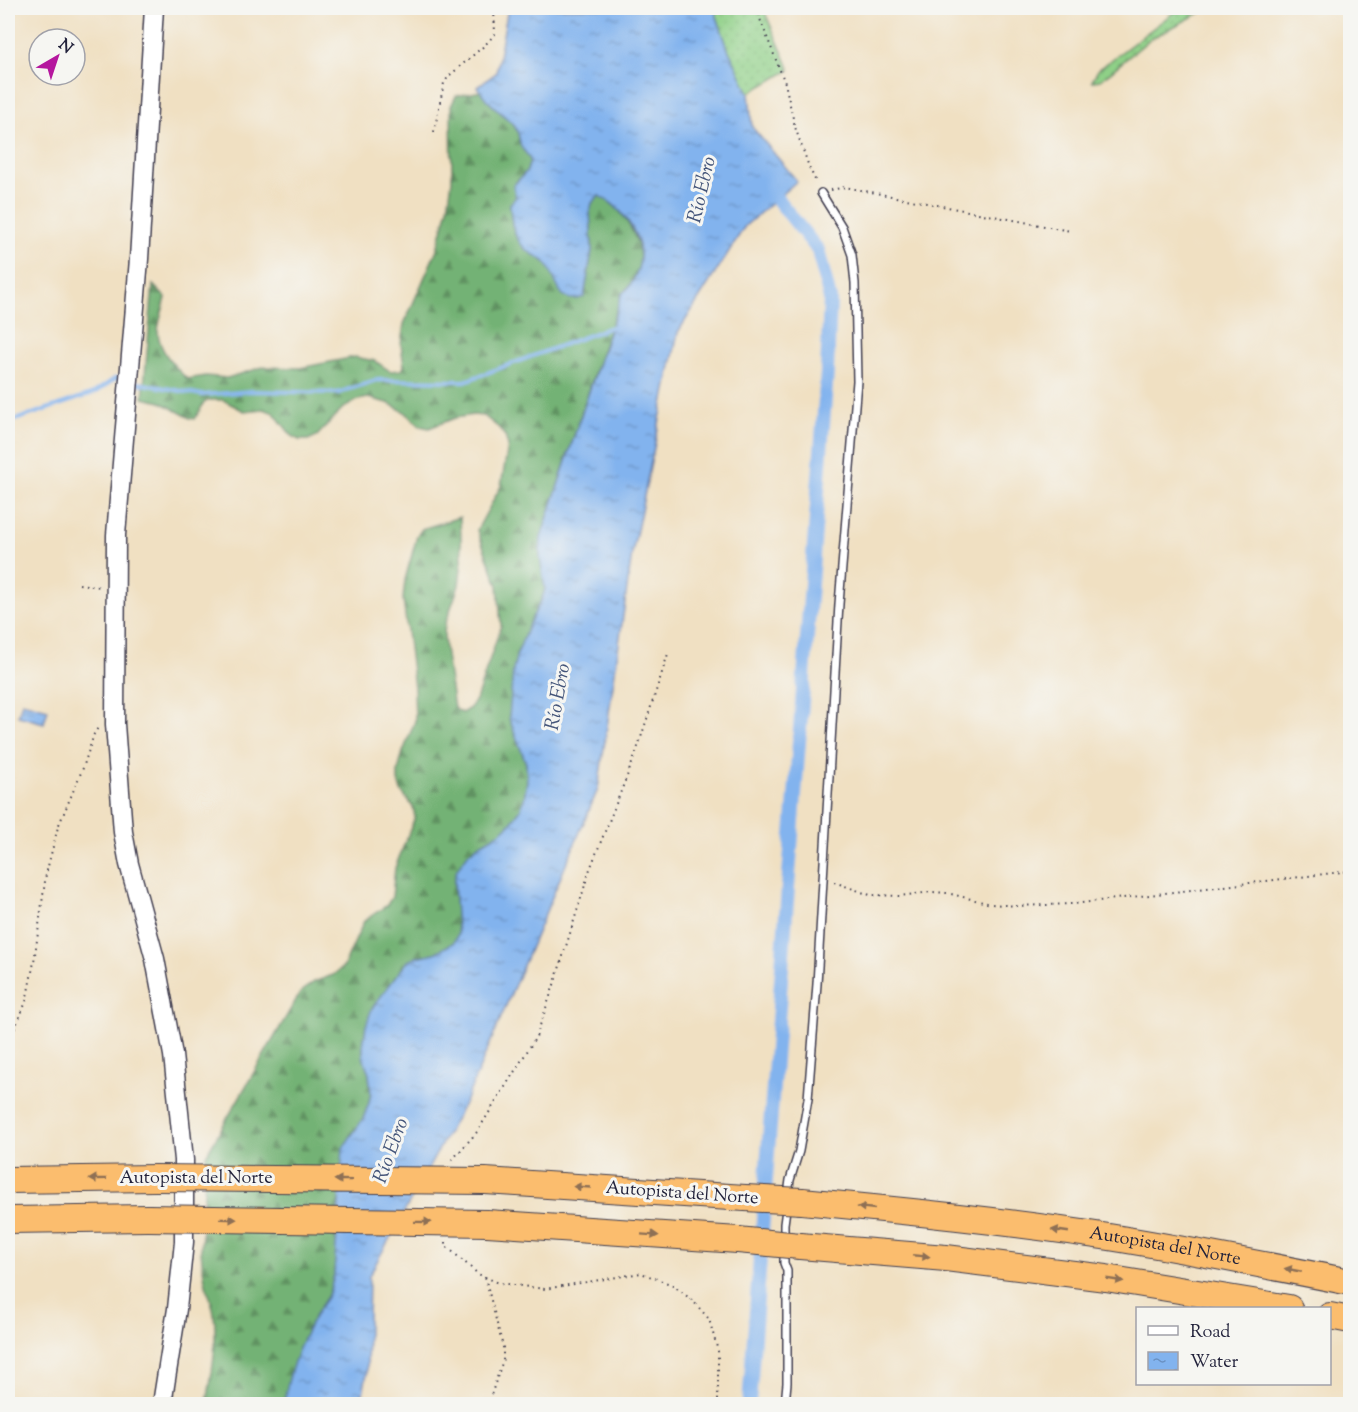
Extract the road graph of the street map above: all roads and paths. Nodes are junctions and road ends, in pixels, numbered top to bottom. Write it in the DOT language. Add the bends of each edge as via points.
graph roads {
  1 [pos="154,8"];
  2 [pos="494,8"];
  3 [pos="759,8"];
  4 [pos="434,132"];
  5 [pos="821,193"];
  6 [pos="1070,231"];
  7 [pos="79,584"];
  8 [pos="115,589"];
  9 [pos="668,654"];
  10 [pos="115,710"];
  11 [pos="1350,871"];
  12 [pos="823,878"];
  13 [pos="8,1058"];
  14 [pos="447,1165"];
  15 [pos="8,1180"];
  16 [pos="8,1220"];
  17 [pos="446,1234"];
  18 [pos="485,1277"];
  19 [pos="1350,1282"];
  20 [pos="1283,1307"];
  21 [pos="1331,1316"];
  22 [pos="1350,1320"];
  23 [pos="162,1404"];
  24 [pos="488,1404"];
  25 [pos="718,1404"];
  26 [pos="785,1404"];
  1 -- 8 [label="street"];
  2 -- 4 [label="path" via="495,34 444,83"];
  3 -- 5 [label="path" via="785,83 795,127"];
  5 -- 6 [label="path" via="845,187"];
  5 -- 12 [label="lane" via="842,228 852,255 857,381"];
  7 -- 8 [label="path"];
  8 -- 10 [label="street"];
  9 -- 14 [label="path" via="635,756 590,869 536,1037 477,1132"];
  10 -- 13 [label="path" via="104,715 94,734 58,827 46,874 26,1002 11,1037"];
  10 -- 23 [label="street" via="123,832 155,959 173,1055 184,1160 184,1242"];
  11 -- 12 [label="path" via="1073,904 1017,906 946,893 870,895"];
  12 -- 26 [label="lane" via="808,1099 784,1224"];
  19 -- 15 [label="highway, Autopista del Norte, one-way, bridge" via="1109,1237 802,1201 485,1181"];
  16 -- 20 [label="highway, one-way, bridge" via="487,1223 738,1240 946,1258"];
  17 -- 18 [label="path" via="446,1246"];
  18 -- 24 [label="path" via="503,1347 503,1360"];
  18 -- 25 [label="path" via="499,1283 545,1289 641,1273 673,1285 709,1319 718,1351"];
  21 -- 22 [label="highway"];
}
